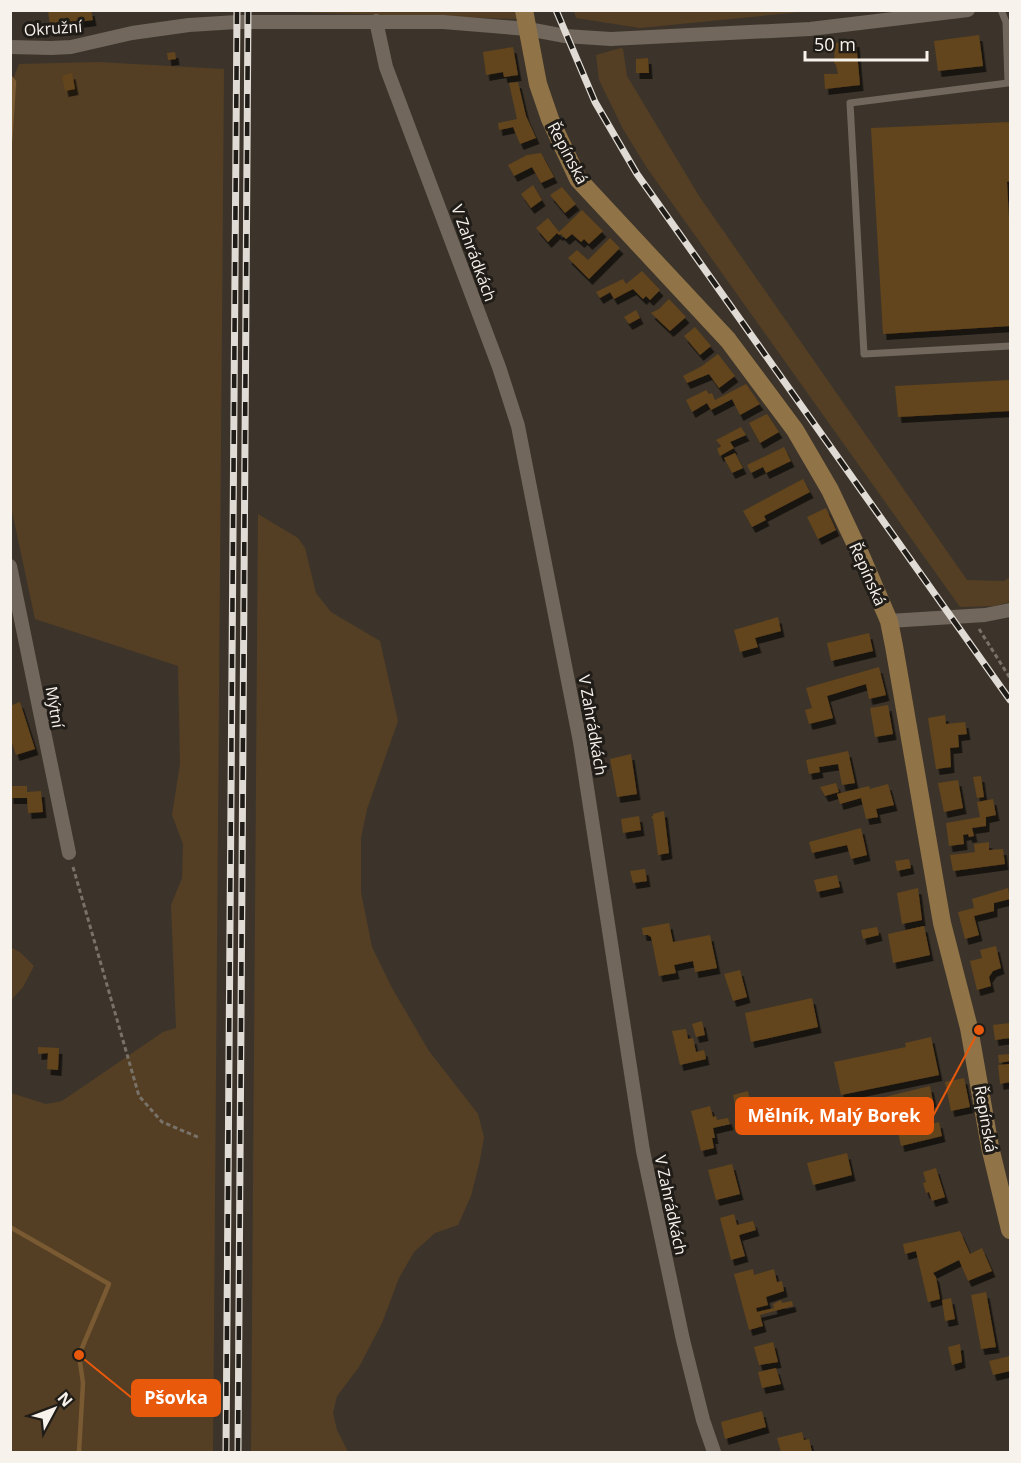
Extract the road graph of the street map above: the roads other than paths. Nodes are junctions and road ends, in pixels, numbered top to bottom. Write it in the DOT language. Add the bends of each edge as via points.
graph roads {
  1 [pos="524,10"];
  2 [pos="968,10"];
  3 [pos="1001,10"];
  4 [pos="376,21"];
  5 [pos="528,29"];
  6 [pos="15,47"];
  7 [pos="1011,346"];
  8 [pos="10,566"];
  9 [pos="1011,610"];
  10 [pos="888,621"];
  11 [pos="69,853"];
  12 [pos="1011,1230"];
  13 [pos="714,1452"];
  1 -- 5 [label="street, Řepínská"];
  2 -- 5 [label="street, Okružní" via="810,29 637,39 565,36"];
  3 -- 7 [label="lane" via="1006,22 1008,83 850,103 864,354"];
  4 -- 5 [label="street, Okružní"];
  4 -- 6 [label="street, Okružní" via="189,25 71,46"];
  4 -- 13 [label="street, V Zahrádkách" via="386,67 518,426 580,742 643,1151 683,1340"];
  5 -- 10 [label="street, Řepínská" via="541,93 578,178 728,340 795,430 830,490"];
  8 -- 11 [label="street, Mýtní"];
  9 -- 10 [label="street"];
  10 -- 12 [label="street, Řepínská" via="942,923 969,1028 990,1147"];
}
